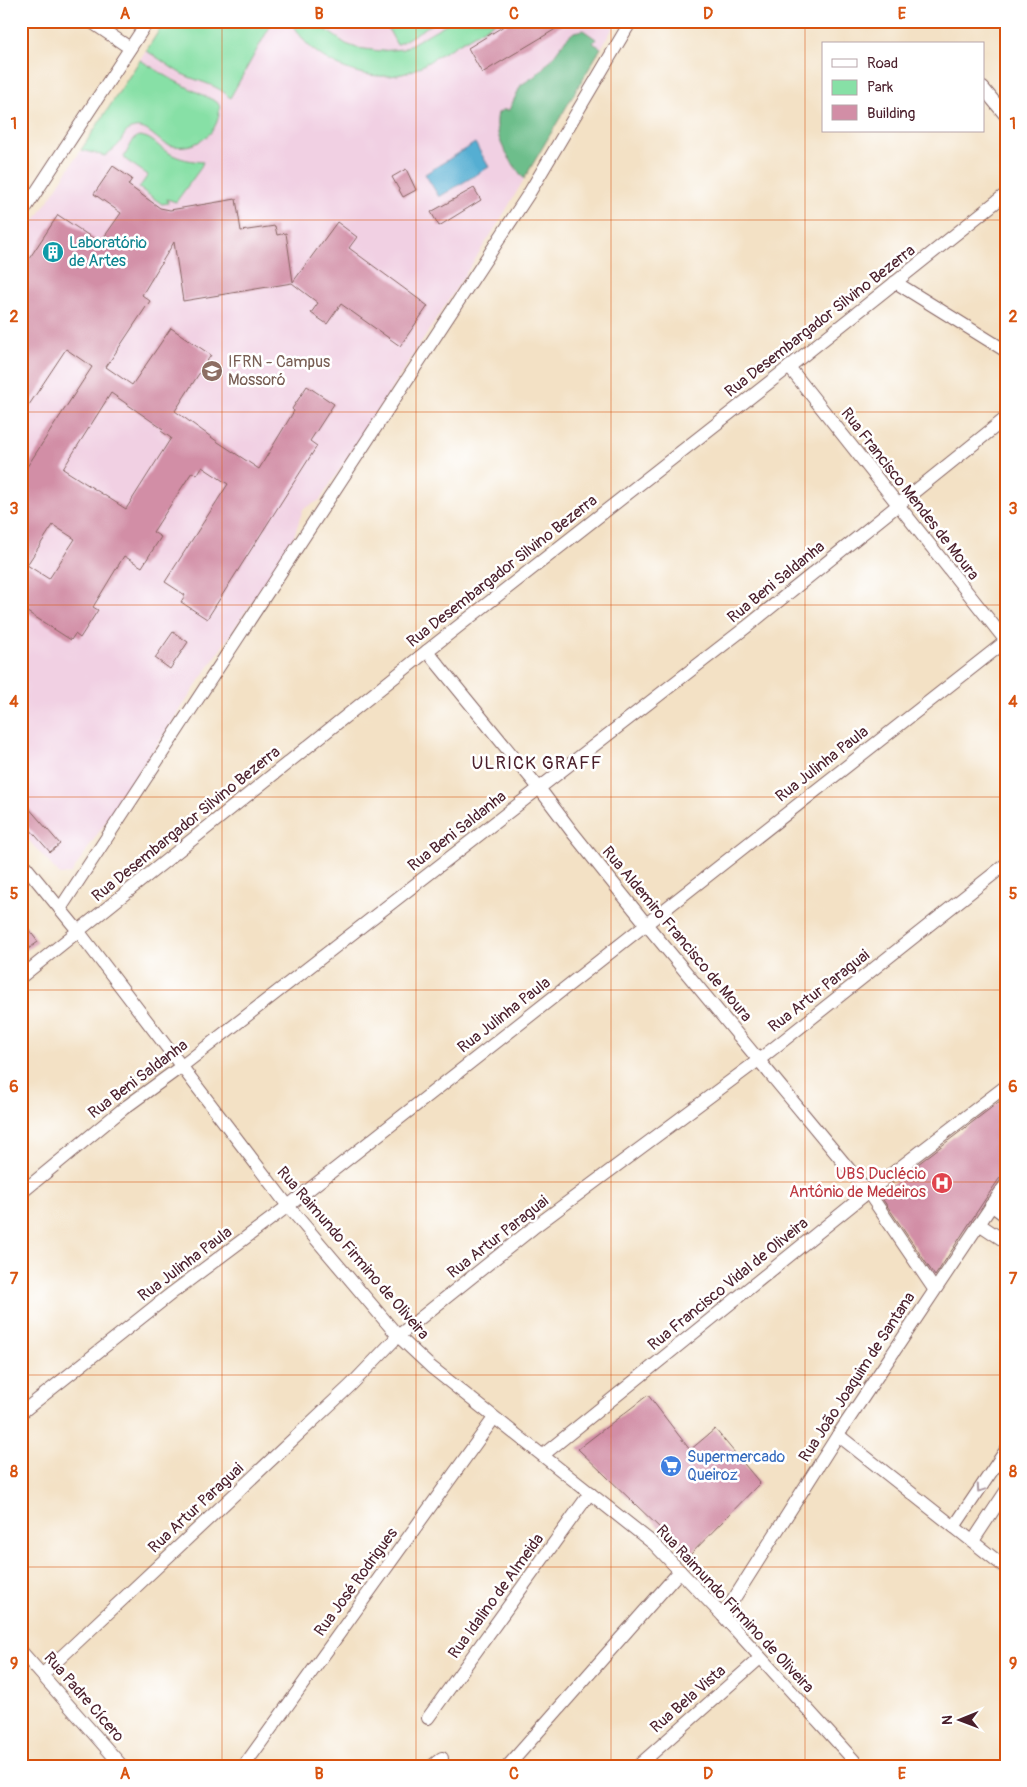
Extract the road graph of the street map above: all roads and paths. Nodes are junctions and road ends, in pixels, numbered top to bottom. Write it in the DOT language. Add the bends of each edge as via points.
graph roads {
  1 [pos="90,21"];
  2 [pos="631,21"];
  3 [pos="146,22"];
  4 [pos="130,48"];
  5 [pos="984,89"];
  6 [pos="1006,116"];
  7 [pos="1006,194"];
  8 [pos="21,215"];
  9 [pos="895,282"];
  10 [pos="1006,351"];
  11 [pos="789,367"];
  12 [pos="1006,418"];
  13 [pos="898,505"];
  14 [pos="1006,641"];
  15 [pos="427,651"];
  16 [pos="539,788"];
  17 [pos="21,861"];
  18 [pos="1006,864"];
  19 [pos="60,909"];
  20 [pos="646,924"];
  21 [pos="79,932"];
  22 [pos="21,977"];
  23 [pos="760,1059"];
  24 [pos="182,1066"];
  25 [pos="1006,1086"];
  26 [pos="1006,1184"];
  27 [pos="868,1192"];
  28 [pos="21,1193"];
  29 [pos="991,1205"];
  30 [pos="288,1206"];
  31 [pos="1006,1216"];
  32 [pos="979,1224"];
  33 [pos="1006,1242"];
  34 [pos="934,1289"];
  35 [pos="398,1336"];
  36 [pos="21,1413"];
  37 [pos="494,1418"];
  38 [pos="838,1435"];
  39 [pos="1006,1450"];
  40 [pos="543,1455"];
  41 [pos="1006,1491"];
  42 [pos="590,1492"];
  43 [pos="954,1527"];
  44 [pos="973,1541"];
  45 [pos="1006,1568"];
  46 [pos="680,1571"];
  47 [pos="723,1616"];
  48 [pos="21,1650"];
  49 [pos="760,1658"];
  50 [pos="43,1674"];
  51 [pos="428,1718"];
  52 [pos="122,1766"];
  53 [pos="244,1766"];
  54 [pos="508,1766"];
  55 [pos="638,1766"];
  56 [pos="859,1766"];
  1 -- 4 [label="street"];
  2 -- 19 [label="street" via="528,195"];
  3 -- 4 [label="street"];
  4 -- 8 [label="street"];
  5 -- 6 [label="street"];
  7 -- 9 [label="street, Rua Desembargador Silvino Bezerra"];
  9 -- 10 [label="street"];
  9 -- 11 [label="street, Rua Desembargador Silvino Bezerra"];
  11 -- 13 [label="street, Rua Francisco Mendes de Moura"];
  11 -- 15 [label="street, Rua Desembargador Silvino Bezerra"];
  12 -- 13 [label="street, Rua Beni Saldanha"];
  13 -- 14 [label="street, Rua Francisco Mendes de Moura"];
  13 -- 16 [label="street, Rua Beni Saldanha" via="749,626"];
  14 -- 20 [label="street, Rua Julinha Paula"];
  15 -- 16 [label="street, Rua Aldemiro Francisco de Moura"];
  15 -- 21 [label="street, Rua Desembargador Silvino Bezerra"];
  16 -- 20 [label="street, Rua Aldemiro Francisco de Moura"];
  16 -- 24 [label="street, Rua Beni Saldanha"];
  17 -- 19 [label="street, Rua Raimundo Firmino de Oliveira"];
  18 -- 23 [label="street, Rua Artur Paraguai"];
  19 -- 21 [label="street, Rua Raimundo Firmino de Oliveira"];
  20 -- 23 [label="street, Rua Aldemiro Francisco de Moura"];
  20 -- 30 [label="street, Rua Julinha Paula"];
  21 -- 22 [label="street, Rua Desembargador Silvino Bezerra"];
  21 -- 24 [label="street, Rua Raimundo Firmino de Oliveira"];
  23 -- 27 [label="street, Rua Aldemiro Francisco de Moura"];
  23 -- 35 [label="street, Rua Artur Paraguai" via="533,1228"];
  24 -- 28 [label="street, Rua Beni Saldanha"];
  24 -- 30 [label="street, Rua Raimundo Firmino de Oliveira"];
  25 -- 27 [label="street, Rua Francisco Vidal de Oliveira"];
  26 -- 29 [label="street, Rua João Joaquim de Santana"];
  27 -- 34 [label="street, Rua Aldemiro Francisco de Moura"];
  27 -- 40 [label="street, Rua Francisco Vidal de Oliveira"];
  29 -- 31 [label="street"];
  29 -- 32 [label="street, Rua João Joaquim de Santana"];
  30 -- 35 [label="street, Rua Raimundo Firmino de Oliveira"];
  30 -- 36 [label="street, Rua Julinha Paula"];
  32 -- 33 [label="street"];
  32 -- 34 [label="street, Rua João Joaquim de Santana"];
  34 -- 38 [label="street, Rua João Joaquim de Santana"];
  35 -- 37 [label="street, Rua Raimundo Firmino de Oliveira"];
  35 -- 50 [label="street, Rua Artur Paraguai" via="351,1385"];
  37 -- 40 [label="street, Rua Raimundo Firmino de Oliveira"];
  37 -- 53 [label="street, Rua José Rodrigues"];
  38 -- 43 [label="street"];
  38 -- 47 [label="street, Rua João Joaquim de Santana"];
  39 -- 43 [label="street, one-way"];
  40 -- 42 [label="street, Rua Raimundo Firmino de Oliveira"];
  41 -- 44 [label="street"];
  42 -- 46 [label="street, Rua Raimundo Firmino de Oliveira" via="654,1544"];
  42 -- 51 [label="street, Rua Idalino de Almeida"];
  43 -- 44 [label="street"];
  44 -- 45 [label="street"];
  46 -- 47 [label="street, Rua Raimundo Firmino de Oliveira"];
  46 -- 54 [label="street"];
  47 -- 49 [label="street, Rua Raimundo Firmino de Oliveira"];
  48 -- 50 [label="street, Rua Padre Cícero"];
  49 -- 55 [label="street, Rua Bela Vista"];
  49 -- 56 [label="street, Rua Raimundo Firmino de Oliveira"];
  50 -- 52 [label="street, Rua Padre Cícero"];
}
